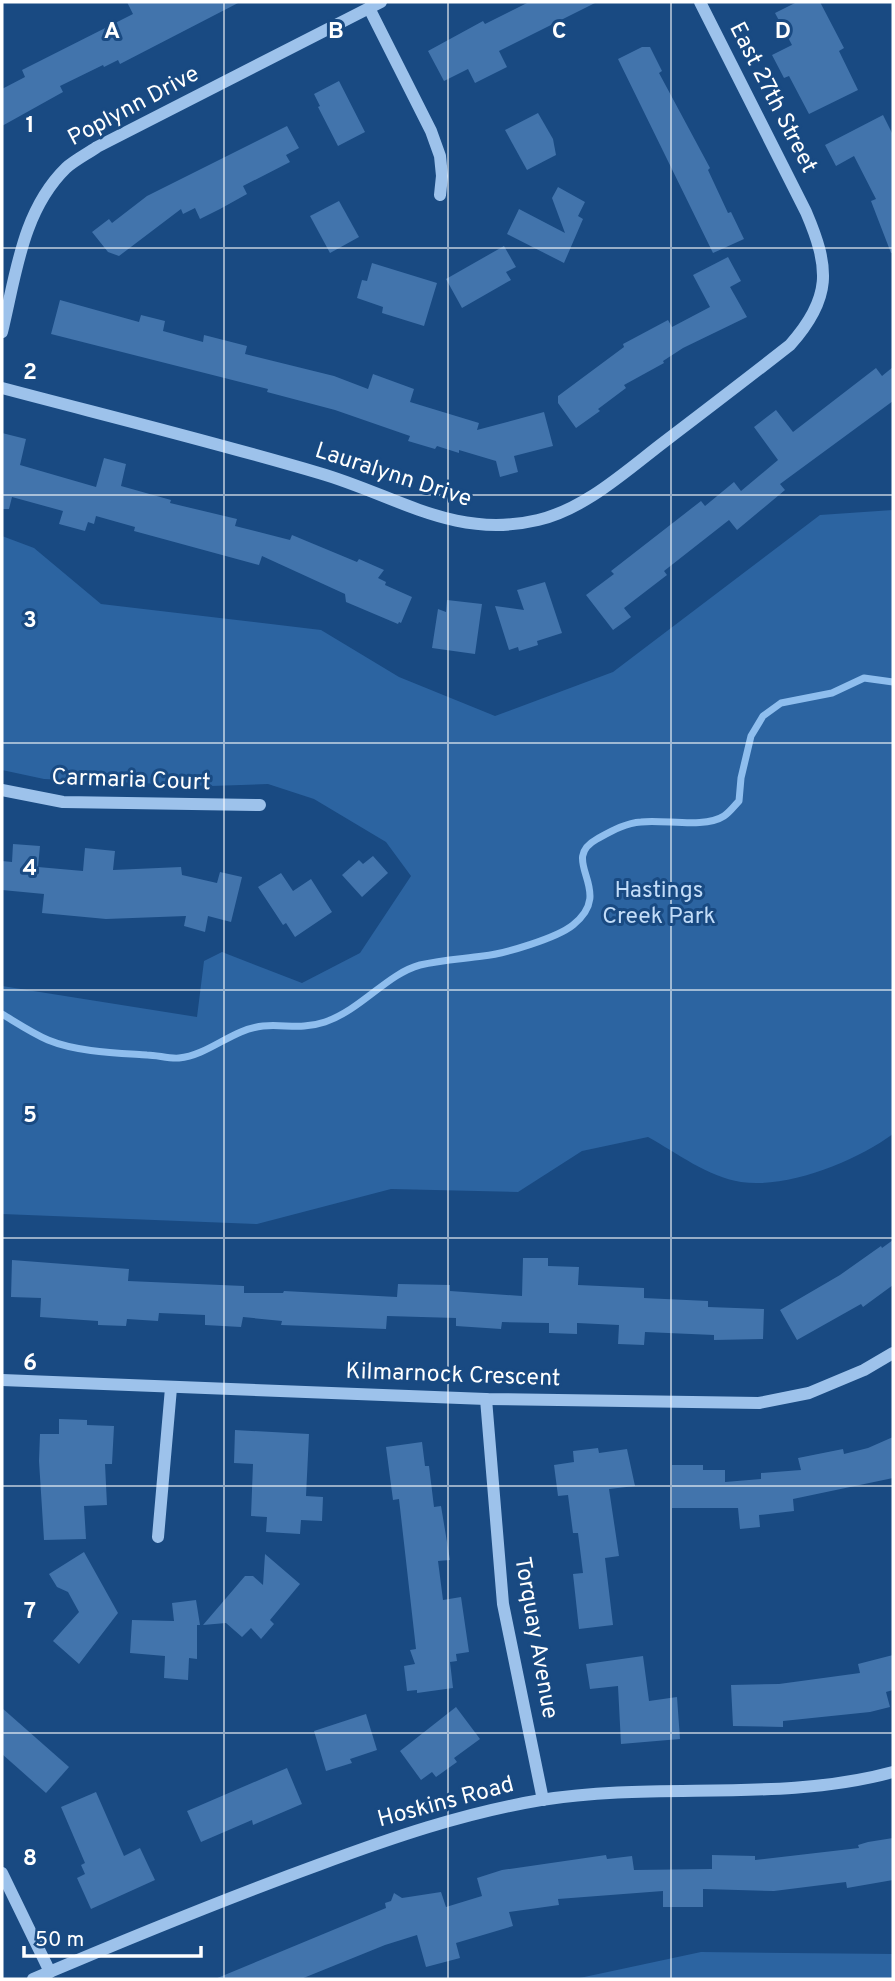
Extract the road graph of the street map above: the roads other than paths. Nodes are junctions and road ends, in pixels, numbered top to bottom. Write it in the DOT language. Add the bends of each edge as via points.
graph roads {
  1 [pos="381,2"];
  2 [pos="700,2"];
  3 [pos="369,8"];
  4 [pos="440,195"];
  5 [pos="806,212"];
  6 [pos="2,332"];
  7 [pos="2,387"];
  8 [pos="2,790"];
  9 [pos="260,806"];
  10 [pos="893,1353"];
  11 [pos="2,1380"];
  12 [pos="171,1388"];
  13 [pos="486,1399"];
  14 [pos="158,1536"];
  15 [pos="893,1772"];
  16 [pos="543,1800"];
  17 [pos="2,1873"];
  18 [pos="50,1972"];
  19 [pos="33,1979"];
  1 -- 3 [label="street, Poplynn Drive"];
  2 -- 5 [label="street, East 27th Street"];
  3 -- 4 [label="street" via="431,131 440,156"];
  3 -- 6 [label="street, Poplynn Drive" via="68,166 32,215"];
  5 -- 7 [label="street, Lauralynn Drive" via="820,246 824,276 817,308 805,328 782,351 609,484 540,520 503,526 463,524 322,474"];
  8 -- 9 [label="street, Carmaria Court" via="63,803"];
  10 -- 13 [label="street, Kilmarnock Crescent" via="809,1393 758,1404"];
  11 -- 12 [label="street, Kilmarnock Crescent"];
  12 -- 13 [label="street, Kilmarnock Crescent"];
  12 -- 14 [label="street"];
  13 -- 16 [label="street, Torquay Avenue" via="503,1604"];
  15 -- 16 [label="street, Hoskins Road" via="865,1780 797,1787"];
  16 -- 18 [label="street, Hoskins Road" via="456,1817 371,1845 240,1893"];
  17 -- 18 [label="street"];
  18 -- 19 [label="street, Hoskins Road"];
}
